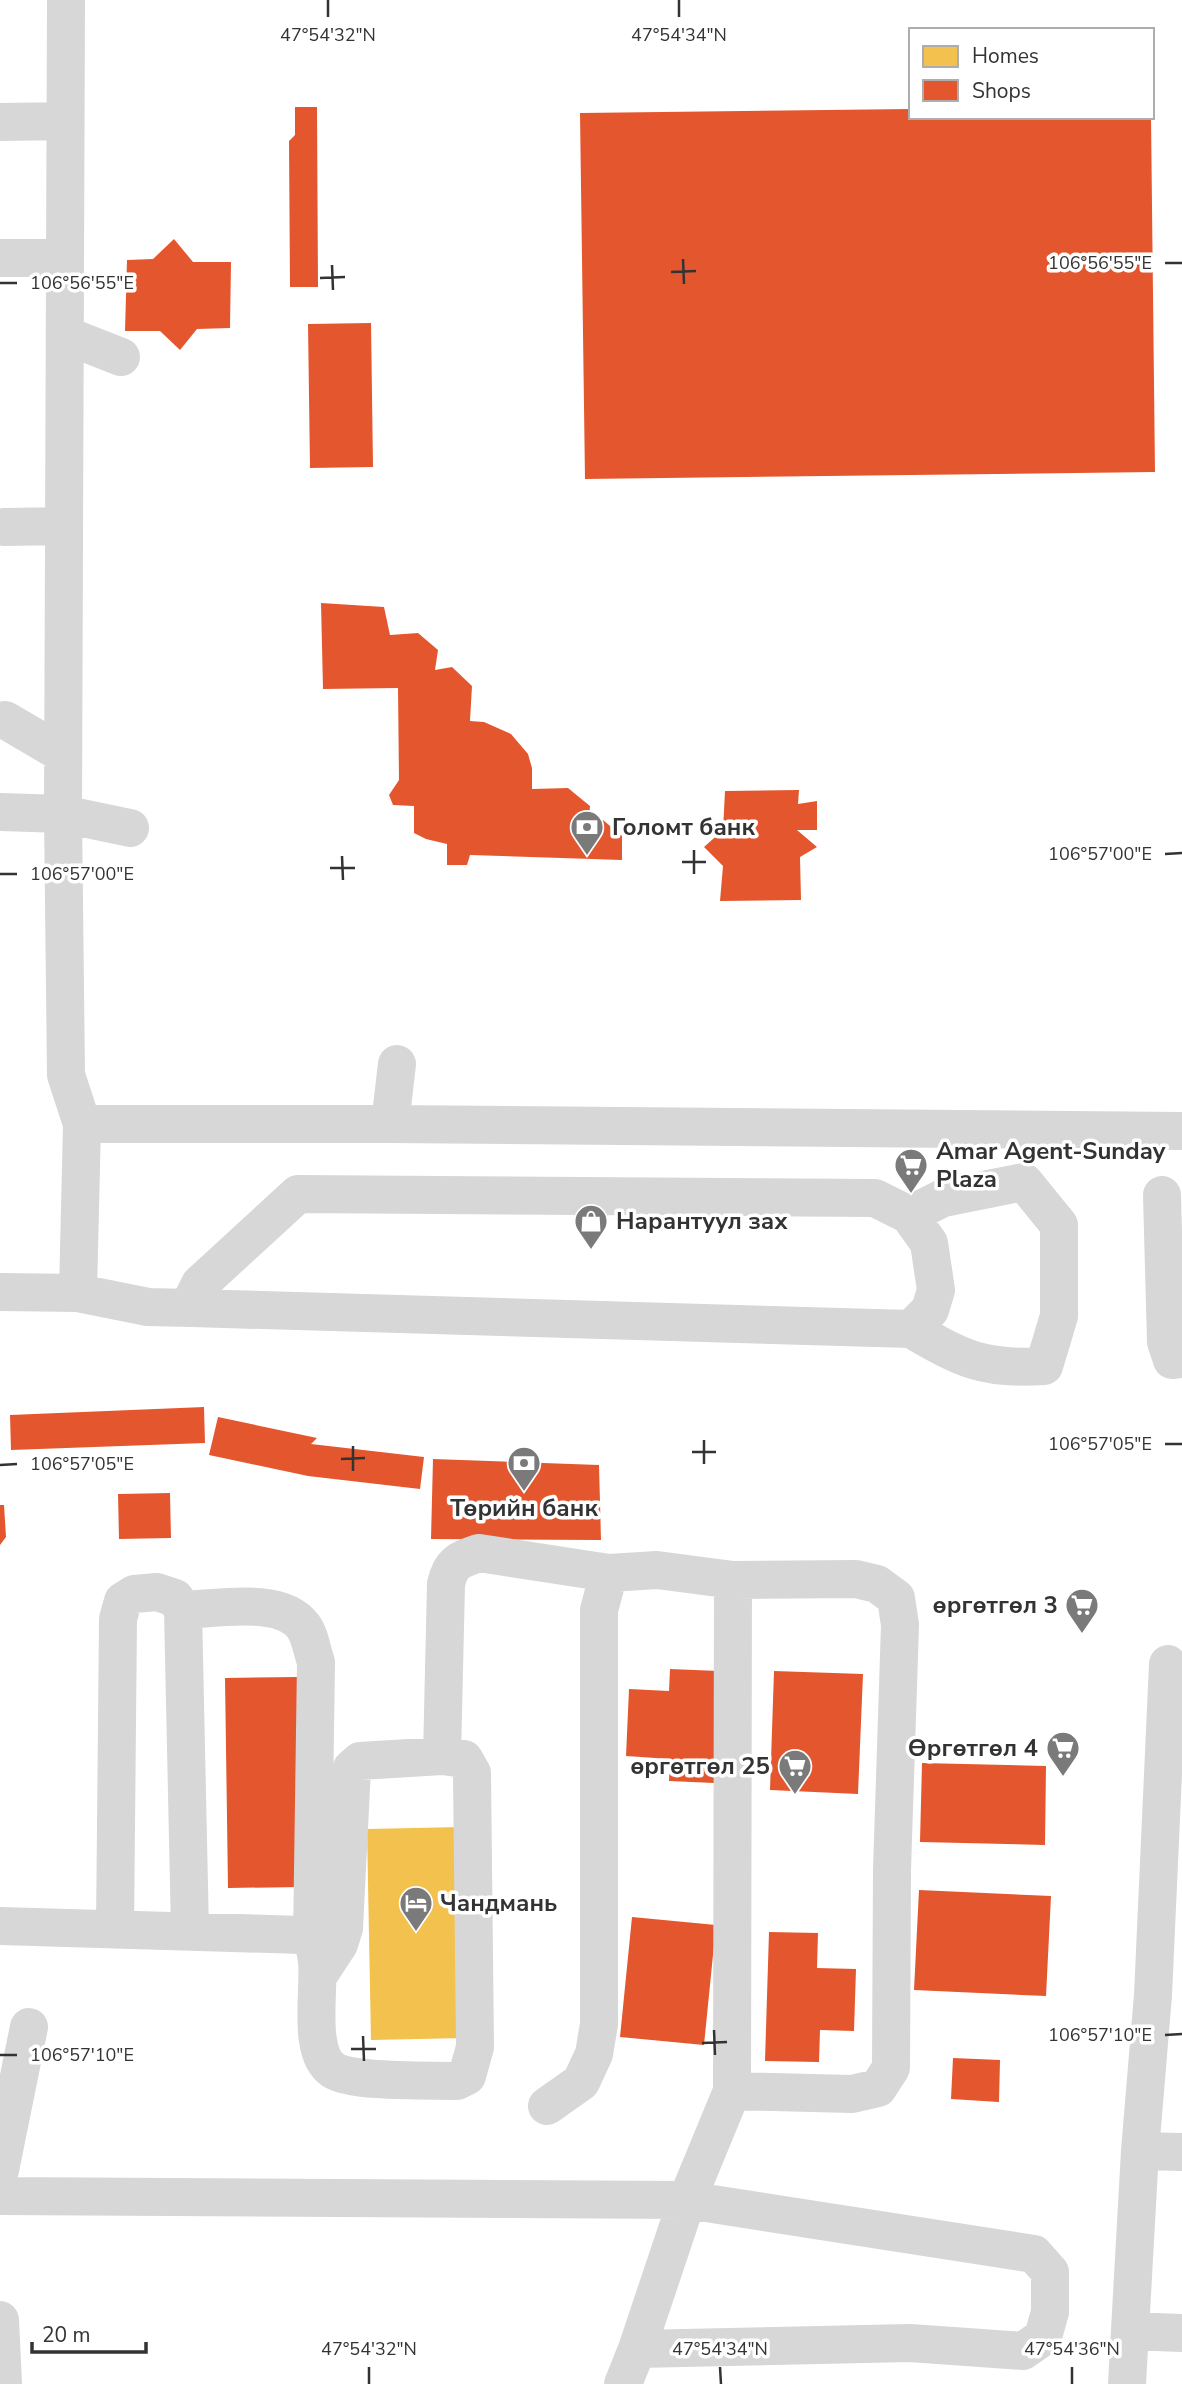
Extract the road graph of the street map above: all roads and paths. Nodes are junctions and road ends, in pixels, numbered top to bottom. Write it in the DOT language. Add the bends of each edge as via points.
graph roads {
  1 [pos="66,0"];
  2 [pos="65,121"];
  3 [pos="0,122"];
  4 [pos="1,258"];
  5 [pos="65,258"];
  6 [pos="65,335"];
  7 [pos="121,357"];
  8 [pos="64,526"];
  9 [pos="4,527"];
  10 [pos="5,720"];
  11 [pos="63,754"];
  12 [pos="0,812"];
  13 [pos="63,814"];
  14 [pos="130,828"];
  15 [pos="397,1064"];
  16 [pos="82,1124"];
  17 [pos="390,1124"];
  18 [pos="1182,1131"];
  19 [pos="1162,1195"];
  20 [pos="909,1215"];
  21 [pos="0,1292"];
  22 [pos="78,1293"];
  23 [pos="192,1308"];
  24 [pos="911,1329"];
  25 [pos="1182,1359"];
  26 [pos="609,1573"];
  27 [pos="733,1580"];
  28 [pos="183,1610"];
  29 [pos="1172,1685"];
  30 [pos="442,1756"];
  31 [pos="0,1926"];
  32 [pos="115,1929"];
  33 [pos="190,1931"];
  34 [pos="315,1958"];
  35 [pos="1167,1996"];
  36 [pos="29,2027"];
  37 [pos="732,2091"];
  38 [pos="547,2106"];
  39 [pos="1140,2151"];
  40 [pos="1182,2152"];
  41 [pos="0,2171"];
  42 [pos="0,2196"];
  43 [pos="687,2200"];
  44 [pos="0,2319"];
  45 [pos="1130,2330"];
  46 [pos="1182,2333"];
  47 [pos="637,2349"];
  48 [pos="3,2384"];
  49 [pos="623,2384"];
  50 [pos="1127,2384"];
  1 -- 2 [label="lane"];
  2 -- 3 [label="lane"];
  2 -- 5 [label="lane"];
  4 -- 5 [label="lane"];
  5 -- 6 [label="lane"];
  6 -- 7 [label="lane"];
  6 -- 8 [label="lane"];
  8 -- 9 [label="lane"];
  8 -- 11 [label="lane"];
  10 -- 11 [label="lane"];
  11 -- 13 [label="lane"];
  12 -- 13 [label="lane"];
  13 -- 14 [label="lane"];
  13 -- 16 [label="lane" via="66,1075"];
  15 -- 17 [label="lane"];
  16 -- 17 [label="lane"];
  16 -- 22 [label="lane"];
  17 -- 18 [label="lane"];
  19 -- 25 [label="lane" via="1166,1342 1172,1360"];
  20 -- 23 [label="lane" via="875,1198 298,1194 200,1284"];
  20 -- 24 [label="lane" via="929,1242 936,1290 930,1310"];
  20 -- 24 [label="lane" via="943,1198 1024,1182 1059,1225 1059,1316 1044,1366 981,1364 951,1353"];
  21 -- 22 [label="lane"];
  22 -- 23 [label="lane" via="148,1307"];
  23 -- 24 [label="lane"];
  26 -- 27 [label="lane" via="657,1570"];
  26 -- 30 [label="lane" via="479,1553 459,1560 449,1570"];
  26 -- 38 [label="lane" via="599,1610 599,2024 594,2054 581,2082"];
  27 -- 37 [label="lane"];
  27 -- 37 [label="lane" via="856,1579 877,1584 896,1598 900,1625 891,2068 878,2088 852,2094"];
  28 -- 32 [label="lane" via="175,1598 158,1592 134,1594 124,1601 118,1619"];
  28 -- 33 [label="lane"];
  28 -- 34 [label="lane" via="268,1606 292,1614 305,1627 316,1662"];
  29 -- 35 [label="lane"];
  30 -- 34 [label="lane" via="360,1761 352,1768 344,1928 340,1944"];
  30 -- 34 [label="lane" via="464,1759 472,1773 475,2047 467,2076 457,2081 352,2077 333,2071 317,2045"];
  31 -- 32 [label="lane"];
  32 -- 33 [label="lane"];
  33 -- 34 [label="lane" via="302,1935"];
  35 -- 39 [label="lane"];
  36 -- 41 [label="lane"];
  37 -- 43 [label="lane"];
  39 -- 40 [label="lane"];
  39 -- 45 [label="lane"];
  42 -- 43 [label="lane"];
  43 -- 47 [label="lane"];
  43 -- 47 [label="lane" via="1034,2254 1050,2272 1050,2312 1042,2337 1023,2351 911,2343"];
  44 -- 48 [label="lane"];
  45 -- 46 [label="lane"];
  45 -- 50 [label="lane"];
  47 -- 49 [label="lane"];
}
